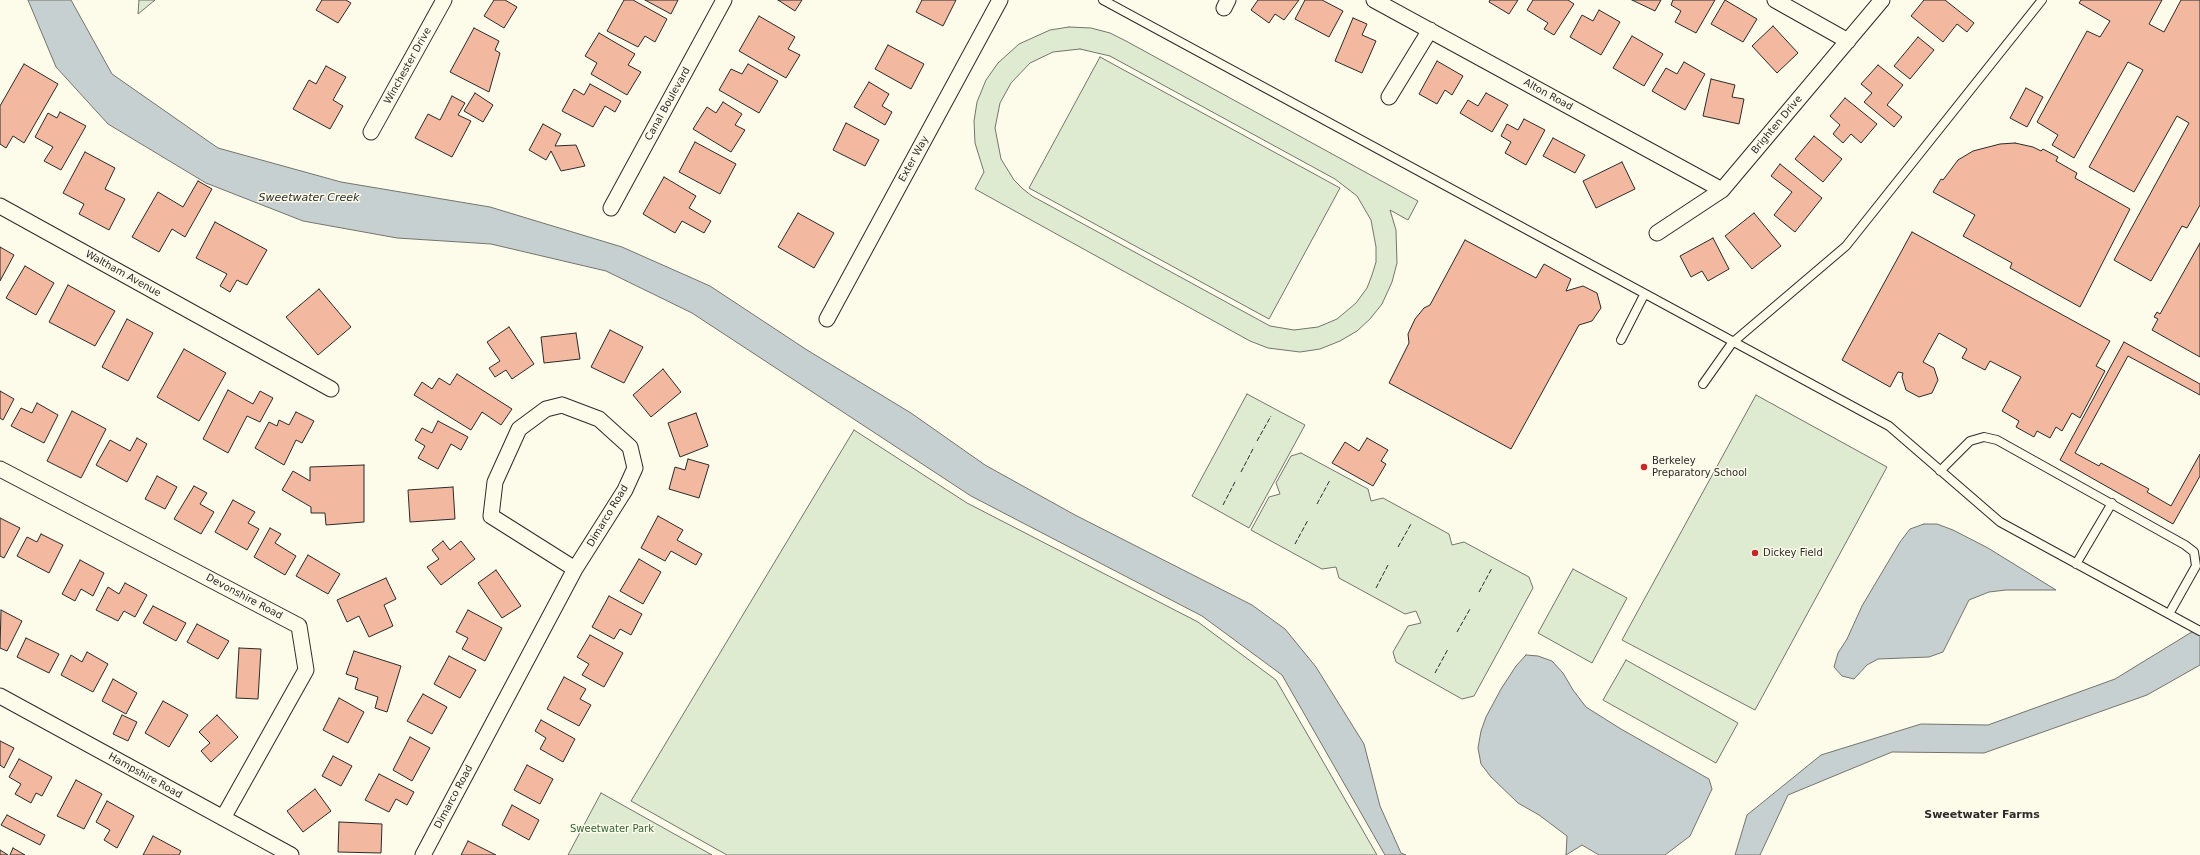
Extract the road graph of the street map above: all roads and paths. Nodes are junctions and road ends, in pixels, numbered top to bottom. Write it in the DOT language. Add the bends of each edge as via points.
graph roads {
  1 [pos="444,0"];
  2 [pos="724,0"];
  3 [pos="1000,0"];
  4 [pos="1103,0"];
  5 [pos="1374,0"];
  6 [pos="1775,0"];
  7 [pos="1882,0"];
  8 [pos="2042,0"];
  9 [pos="1430,30"];
  10 [pos="1848,40"];
  11 [pos="1389,97"];
  12 [pos="371,132"];
  13 [pos="1722,190"];
  14 [pos="0,206"];
  15 [pos="611,208"];
  16 [pos="1657,233"];
  17 [pos="1644,295"];
  18 [pos="827,319"];
  19 [pos="1621,340"];
  20 [pos="1732,343"];
  21 [pos="1702,384"];
  22 [pos="331,389"];
  23 [pos="0,469"];
  24 [pos="1940,470"];
  25 [pos="2112,503"];
  26 [pos="2076,564"];
  27 [pos="575,569"];
  28 [pos="2169,614"];
  29 [pos="2200,631"];
  30 [pos="0,696"];
  31 [pos="223,818"];
  32 [pos="291,855"];
  33 [pos="423,855"];
  1 -- 12 [label="street, Winchester Drive"];
  2 -- 15 [label="street, Canal Boulevard"];
  3 -- 18 [label="street, Exter Way"];
  4 -- 17 [label="lane"];
  5 -- 9 [label="street, Alton Road"];
  6 -- 10 [label="street"];
  7 -- 10 [label="street, Brighten Drive"];
  8 -- 20 [label="lane" via="1846,246"];
  9 -- 11 [label="street"];
  9 -- 13 [label="street, Alton Road"];
  10 -- 13 [label="street, Brighten Drive"];
  13 -- 16 [label="street, Brighten Drive"];
  14 -- 22 [label="street, Waltham Avenue"];
  17 -- 19 [label="lane"];
  17 -- 20 [label="lane"];
  20 -- 21 [label="lane"];
  20 -- 24 [label="lane" via="1889,426"];
  23 -- 31 [label="street, Devonshire Road" via="299,626 306,670"];
  24 -- 25 [label="lane" via="1970,441 1984,437 1997,440"];
  24 -- 26 [label="lane" via="2000,522"];
  25 -- 26 [label="lane"];
  25 -- 28 [label="lane" via="2194,552 2196,566"];
  26 -- 28 [label="lane"];
  27 -- 27 [label="street, Dimarco Road" via="625,490 634,468 630,447 600,419 562,405 546,409 519,430 495,482 491,516"];
  27 -- 33 [label="street, Dimarco Road"];
  28 -- 29 [label="lane"];
  30 -- 31 [label="street, Hampshire Road"];
  31 -- 32 [label="street, Hampshire Road"];
}
